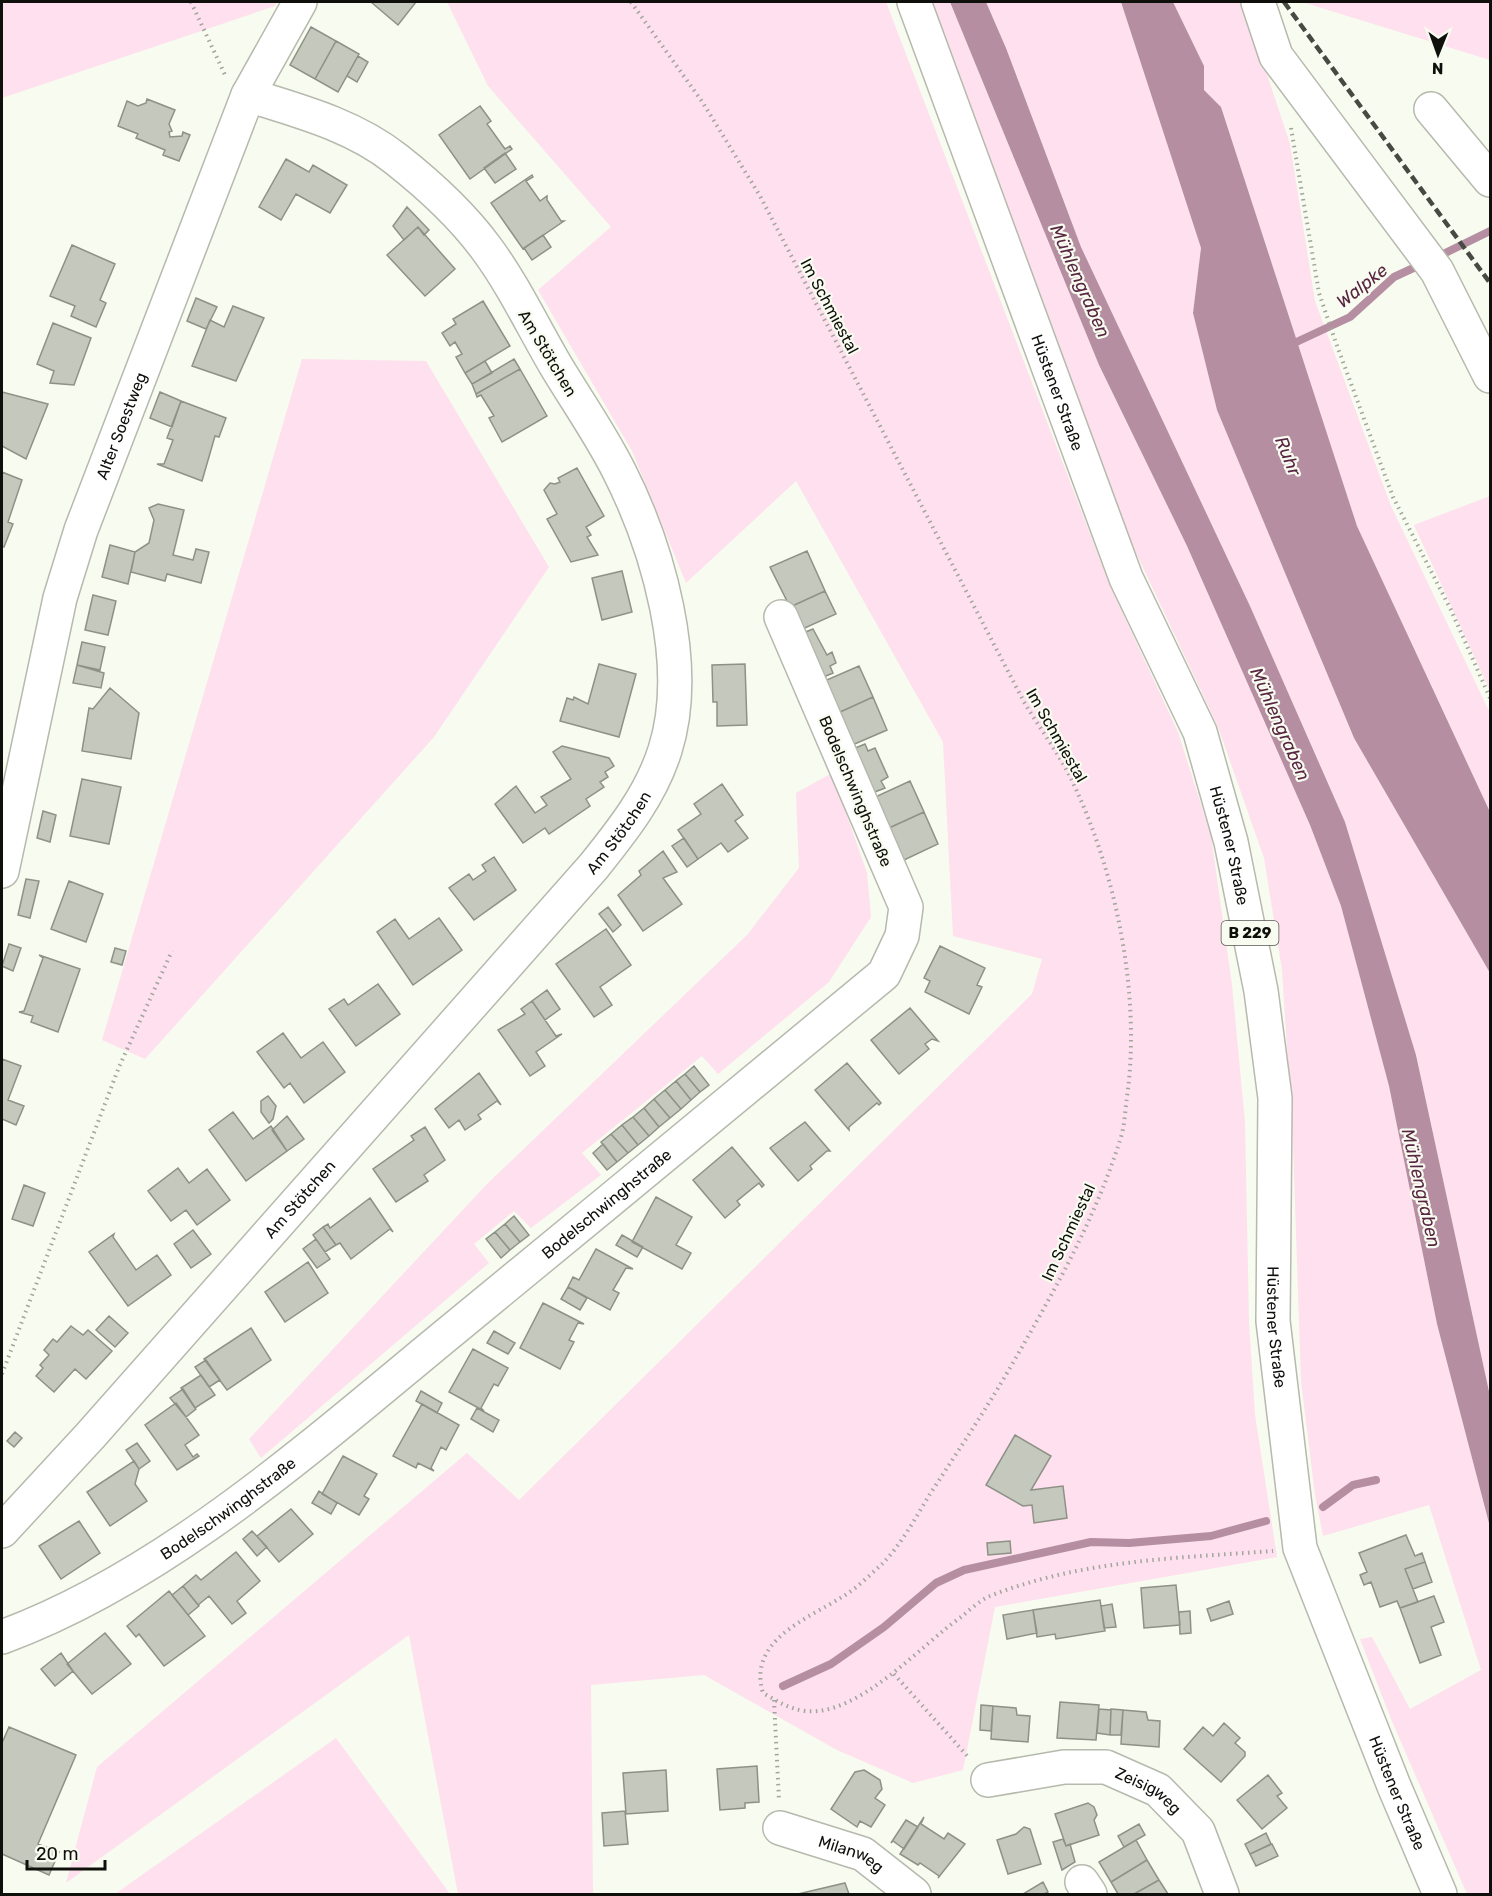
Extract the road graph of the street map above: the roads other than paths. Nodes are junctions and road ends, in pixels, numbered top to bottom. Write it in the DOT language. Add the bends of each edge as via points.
graph roads {
  1 [pos="300,2"];
  2 [pos="914,2"];
  3 [pos="1258,2"];
  4 [pos="248,95"];
  5 [pos="1431,109"];
  6 [pos="1491,180"];
  7 [pos="1491,376"];
  8 [pos="781,617"];
  9 [pos="2,871"];
  10 [pos="8,1513"];
  11 [pos="2,1637"];
  12 [pos="988,1780"];
  13 [pos="780,1828"];
  14 [pos="914,1894"];
  15 [pos="1222,1894"];
  16 [pos="1440,1894"];
  1 -- 4 [label="street, Alter Soestweg"];
  2 -- 16 [label="street, Hüstener Straße / B 229" via="1126,578 1200,732 1231,842 1262,992 1275,1098 1274,1322 1300,1548"];
  3 -- 7 [label="street" via="1276,56 1427,258"];
  4 -- 9 [label="street, Alter Soestweg" via="81,530 60,598"];
  4 -- 10 [label="street, Am Stötchen" via="334,123 394,157 446,203 487,248 619,471 643,529 666,602 675,666 666,750 636,814 594,866"];
  5 -- 6 [label="street"];
  8 -- 11 [label="street, Bodelschwinghstraße" via="906,907 902,936 884,974 389,1382 217,1518 116,1583 42,1622"];
  12 -- 15 [label="street, Zeisigweg" via="1064,1767 1106,1767 1158,1790 1198,1831"];
  13 -- 14 [label="street, Milanweg" via="863,1854"];
}
